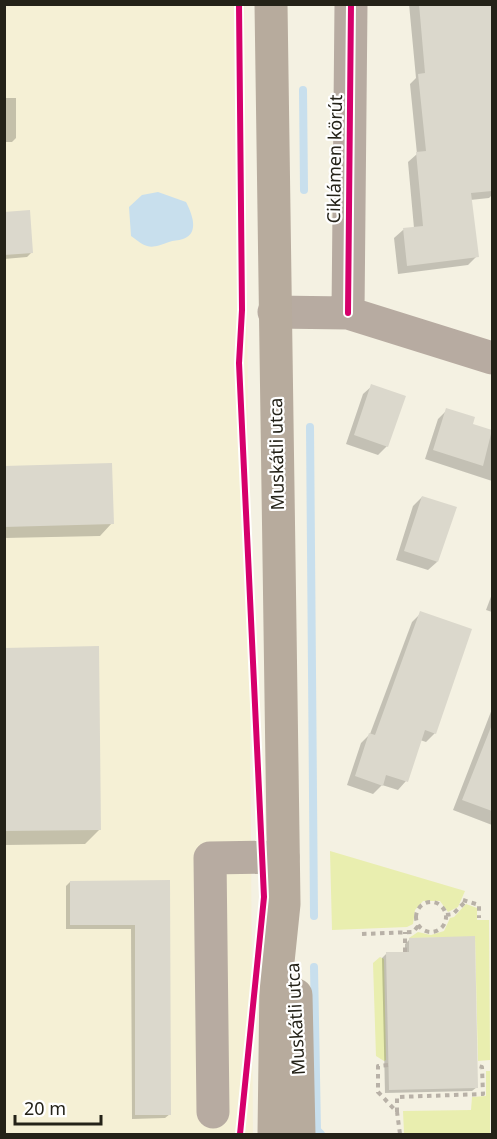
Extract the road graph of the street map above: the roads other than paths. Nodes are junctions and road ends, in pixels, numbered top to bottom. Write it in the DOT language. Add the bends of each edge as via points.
graph roads {
  1 [pos="271,4"];
  2 [pos="351,4"];
  3 [pos="274,312"];
  4 [pos="348,314"];
  5 [pos="492,358"];
  6 [pos="283,857"];
  7 [pos="284,904"];
  8 [pos="213,1112"];
  9 [pos="274,1134"];
  10 [pos="299,1134"];
  1 -- 3 [label="main road, Muskátli utca"];
  2 -- 4 [label="street, Ciklámen körút"];
  3 -- 4 [label="street"];
  3 -- 6 [label="main road, Muskátli utca"];
  4 -- 5 [label="street"];
  6 -- 7 [label="main road, Muskátli utca"];
  6 -- 8 [label="street" via="210,858"];
  7 -- 9 [label="main road, Muskátli utca" via="276,981"];
  7 -- 10 [label="main road, Muskátli utca" via="295,987"];
}
